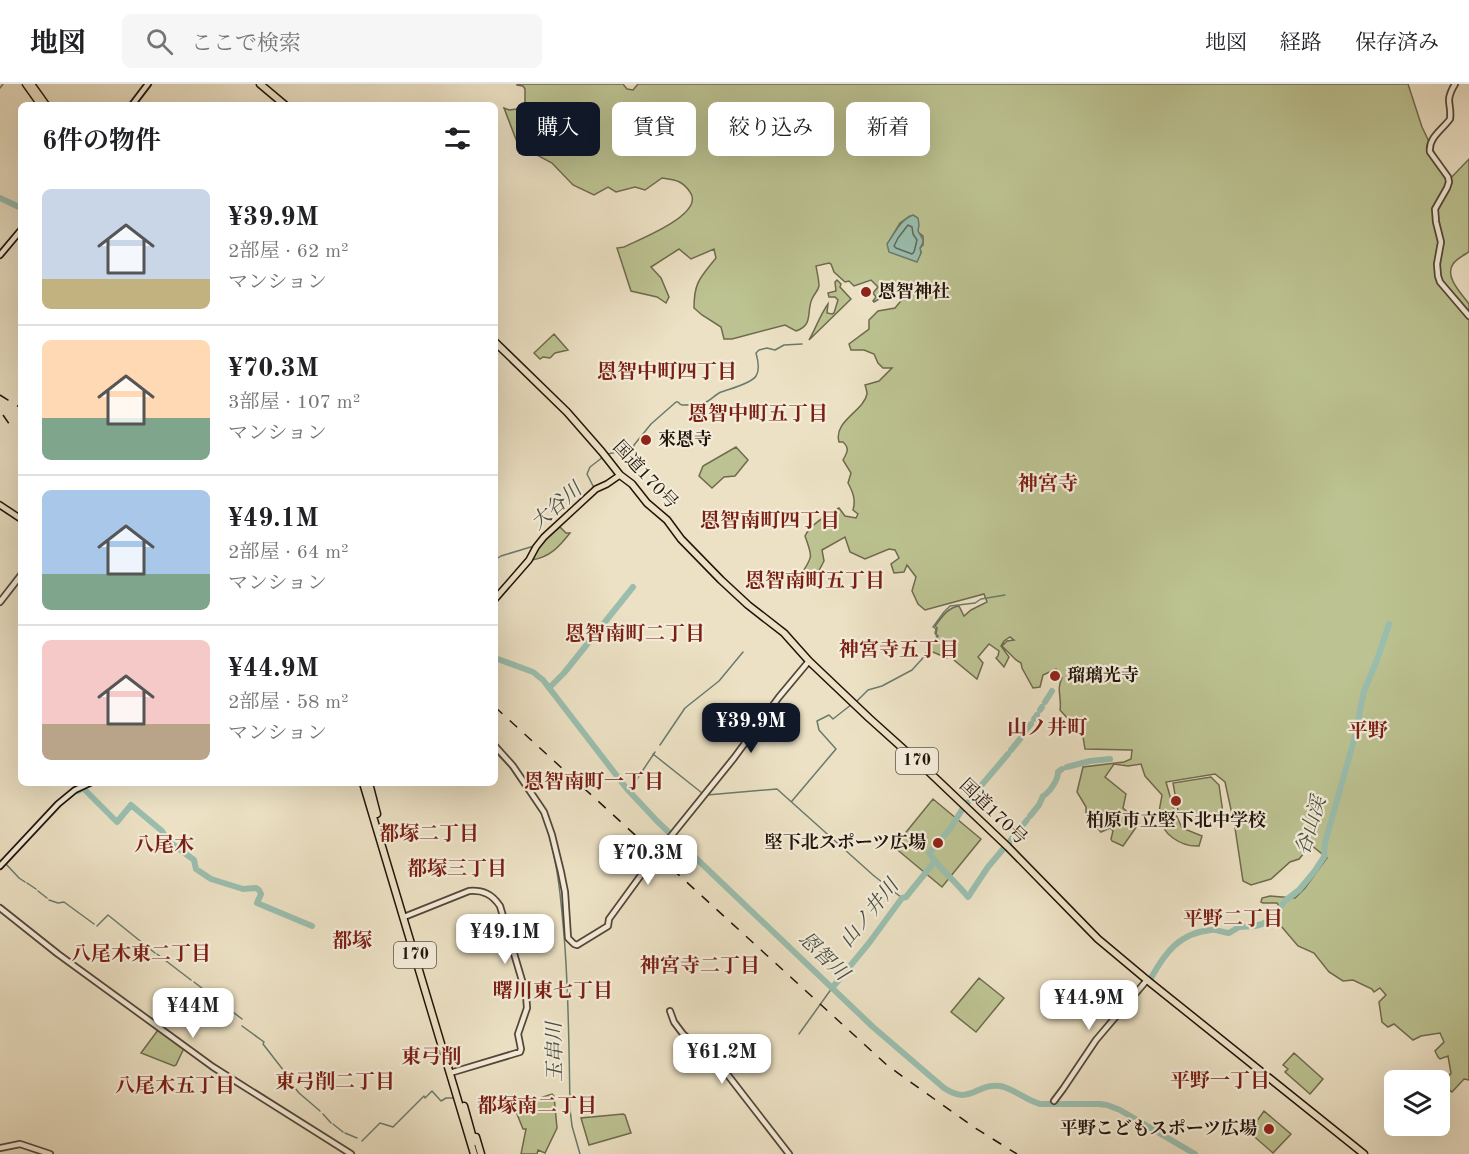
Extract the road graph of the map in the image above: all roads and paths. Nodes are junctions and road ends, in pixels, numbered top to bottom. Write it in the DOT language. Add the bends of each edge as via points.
graph roads {
  1 [pos="26,84"];
  2 [pos="31,84"];
  3 [pos="148,84"];
  4 [pos="260,84"];
  5 [pos="1455,84"];
  6 [pos="39,102"];
  7 [pos="44,102"];
  8 [pos="134,102"];
  9 [pos="281,102"];
  10 [pos="18,234"];
  11 [pos="0,255"];
  12 [pos="1469,316"];
  13 [pos="498,345"];
  14 [pos="620,474"];
  15 [pos="0,505"];
  16 [pos="18,517"];
  17 [pos="18,579"];
  18 [pos="498,596"];
  19 [pos="0,602"];
  20 [pos="809,661"];
  21 [pos="498,749"];
  22 [pos="84,786"];
  23 [pos="364,786"];
  24 [pos="370,786"];
  25 [pos="0,866"];
  26 [pos="0,908"];
  27 [pos="405,916"];
  28 [pos="1147,980"];
  29 [pos="670,1011"];
  30 [pos="452,1073"];
  31 [pos="1054,1101"];
  32 [pos="469,1128"];
  33 [pos="0,1148"];
  34 [pos="50,1154"];
  35 [pos="351,1154"];
  36 [pos="476,1154"];
  37 [pos="789,1154"];
  38 [pos="1364,1154"];
  1 -- 6 [label="highway"];
  2 -- 7 [label="highway"];
  3 -- 8 [label="street"];
  4 -- 9 [label="highway"];
  5 -- 12 [label="street" via="1448,96 1450,119 1431,140 1429,148 1449,182 1435,209 1441,242 1436,270 1440,282"];
  10 -- 11 [label="street"];
  13 -- 14 [label="highway, 国道170号 / 170" via="567,412"];
  14 -- 18 [label="main road" via="596,489 544,537 530,560"];
  14 -- 20 [label="highway, 国道170号 / 170" via="721,580 784,633"];
  15 -- 16 [label="main road"];
  17 -- 19 [label="street"];
  20 -- 21 [label="street" via="655,856 609,919 608,926 577,945 568,938 565,892 546,816"];
  20 -- 28 [label="highway, 国道170号 / 170" via="999,839 1098,939"];
  22 -- 25 [label="street" via="58,804"];
  23 -- 27 [label="highway, 170"];
  24 -- 27 [label="highway, 170"];
  26 -- 35 [label="street" via="213,1067"];
  27 -- 30 [label="highway, 170"];
  27 -- 30 [label="street" via="469,891 488,893 500,906 527,1001 518,1034 520,1052"];
  28 -- 31 [label="street" via="1096,1040"];
  28 -- 38 [label="highway, 国道170号 / 170"];
  29 -- 37 [label="street" via="683,1034 733,1081"];
  30 -- 32 [label="highway, 170"];
  32 -- 36 [label="highway" via="475,1135"];
  32 -- 36 [label="highway" via="467,1143"];
  33 -- 34 [label="street" via="20,1144"];
}
